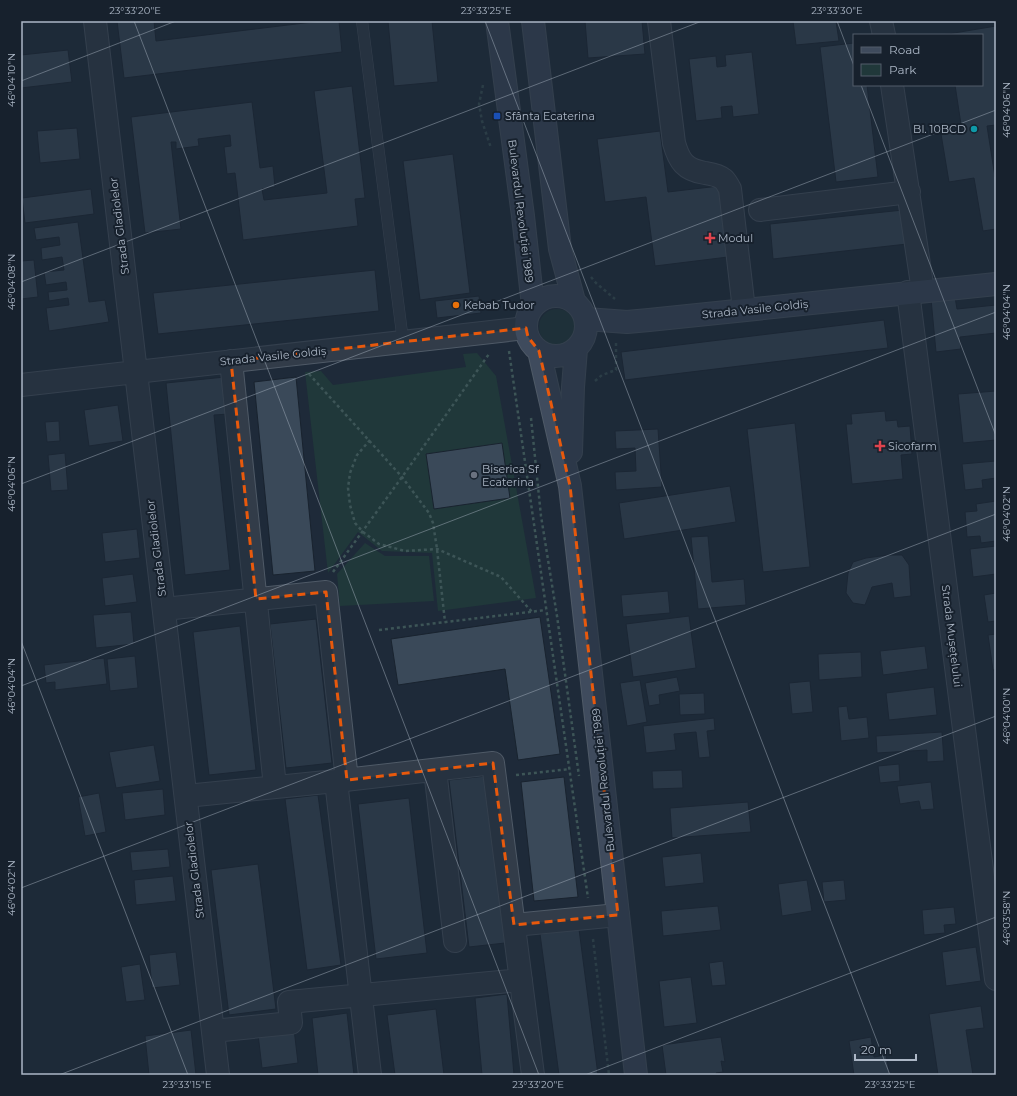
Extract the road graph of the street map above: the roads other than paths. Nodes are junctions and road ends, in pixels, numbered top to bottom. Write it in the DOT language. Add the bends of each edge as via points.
graph roads {
  1 [pos="95,21"];
  2 [pos="362,21"];
  3 [pos="497,21"];
  4 [pos="533,21"];
  5 [pos="659,21"];
  6 [pos="882,21"];
  7 [pos="884,34"];
  8 [pos="892,86"];
  9 [pos="909,192"];
  10 [pos="760,210"];
  11 [pos="996,284"];
  12 [pos="915,292"];
  13 [pos="574,301"];
  14 [pos="533,306"];
  15 [pos="744,310"];
  16 [pos="586,319"];
  17 [pos="516,329"];
  18 [pos="403,341"];
  19 [pos="576,349"];
  20 [pos="539,351"];
  21 [pos="231,361"];
  22 [pos="136,372"];
  23 [pos="21,386"];
  24 [pos="570,486"];
  25 [pos="256,599"];
  26 [pos="164,609"];
  27 [pos="435,770"];
  28 [pos="342,780"];
  29 [pos="275,787"];
  30 [pos="186,796"];
  31 [pos="618,915"];
  32 [pos="514,925"];
  33 [pos="455,941"];
  34 [pos="996,979"];
  35 [pos="521,980"];
  36 [pos="361,996"];
  37 [pos="213,1031"];
  38 [pos="218,1075"];
  39 [pos="370,1075"];
  40 [pos="533,1075"];
  41 [pos="636,1075"];
  1 -- 22 [label="street, Strada Gladiolelor"];
  2 -- 18 [label="lane"];
  3 -- 14 [label="main road, Bulevardul Revoluției 1989"];
  4 -- 13 [label="main road" via="560,249"];
  5 -- 15 [label="street" via="677,156 687,167 723,179 730,189"];
  6 -- 7 [label="street"];
  8 -- 9 [label="street"];
  9 -- 10 [label="street"];
  9 -- 12 [label="street"];
  11 -- 12 [label="main road, Strada Vasile Goldiș"];
  12 -- 15 [label="main road, Strada Vasile Goldiș"];
  12 -- 34 [label="street, Strada Mușețelului"];
  13 -- 14 [label="main road" via="557,295 548,296"];
  13 -- 16 [label="main road" via="584,312"];
  14 -- 17 [label="main road" via="526,320"];
  15 -- 16 [label="main road, Strada Vasile Goldiș" via="627,322"];
  16 -- 19 [label="main road" via="585,335"];
  17 -- 18 [label="street, Strada Vasile Goldiș"];
  17 -- 20 [label="main road" via="528,337"];
  18 -- 21 [label="street, Strada Vasile Goldiș"];
  19 -- 20 [label="main road" via="558,356"];
  19 -- 24 [label="main road, Bulevardul Revoluției 1989"];
  20 -- 24 [label="main road, Bulevardul Revoluției 1989"];
  21 -- 22 [label="street, Strada Vasile Goldiș"];
  21 -- 25 [label="street"];
  22 -- 23 [label="street, Strada Vasile Goldiș"];
  22 -- 26 [label="street, Strada Gladiolelor"];
  24 -- 31 [label="main road, Bulevardul Revoluției 1989"];
  25 -- 26 [label="street"];
  25 -- 28 [label="street" via="326,592"];
  25 -- 29 [label="street"];
  26 -- 30 [label="street, Strada Gladiolelor"];
  27 -- 28 [label="street"];
  27 -- 32 [label="street" via="493,763"];
  27 -- 33 [label="street"];
  28 -- 29 [label="street"];
  28 -- 36 [label="street"];
  29 -- 30 [label="street"];
  30 -- 37 [label="street, Strada Gladiolelor"];
  31 -- 32 [label="street"];
  31 -- 41 [label="main road, Bulevardul Revoluției 1989"];
  32 -- 35 [label="street"];
  35 -- 36 [label="street"];
  35 -- 40 [label="street"];
  36 -- 37 [label="street" via="289,1002 291,1023"];
  36 -- 39 [label="street"];
  37 -- 38 [label="street, Strada Gladiolelor"];
}
